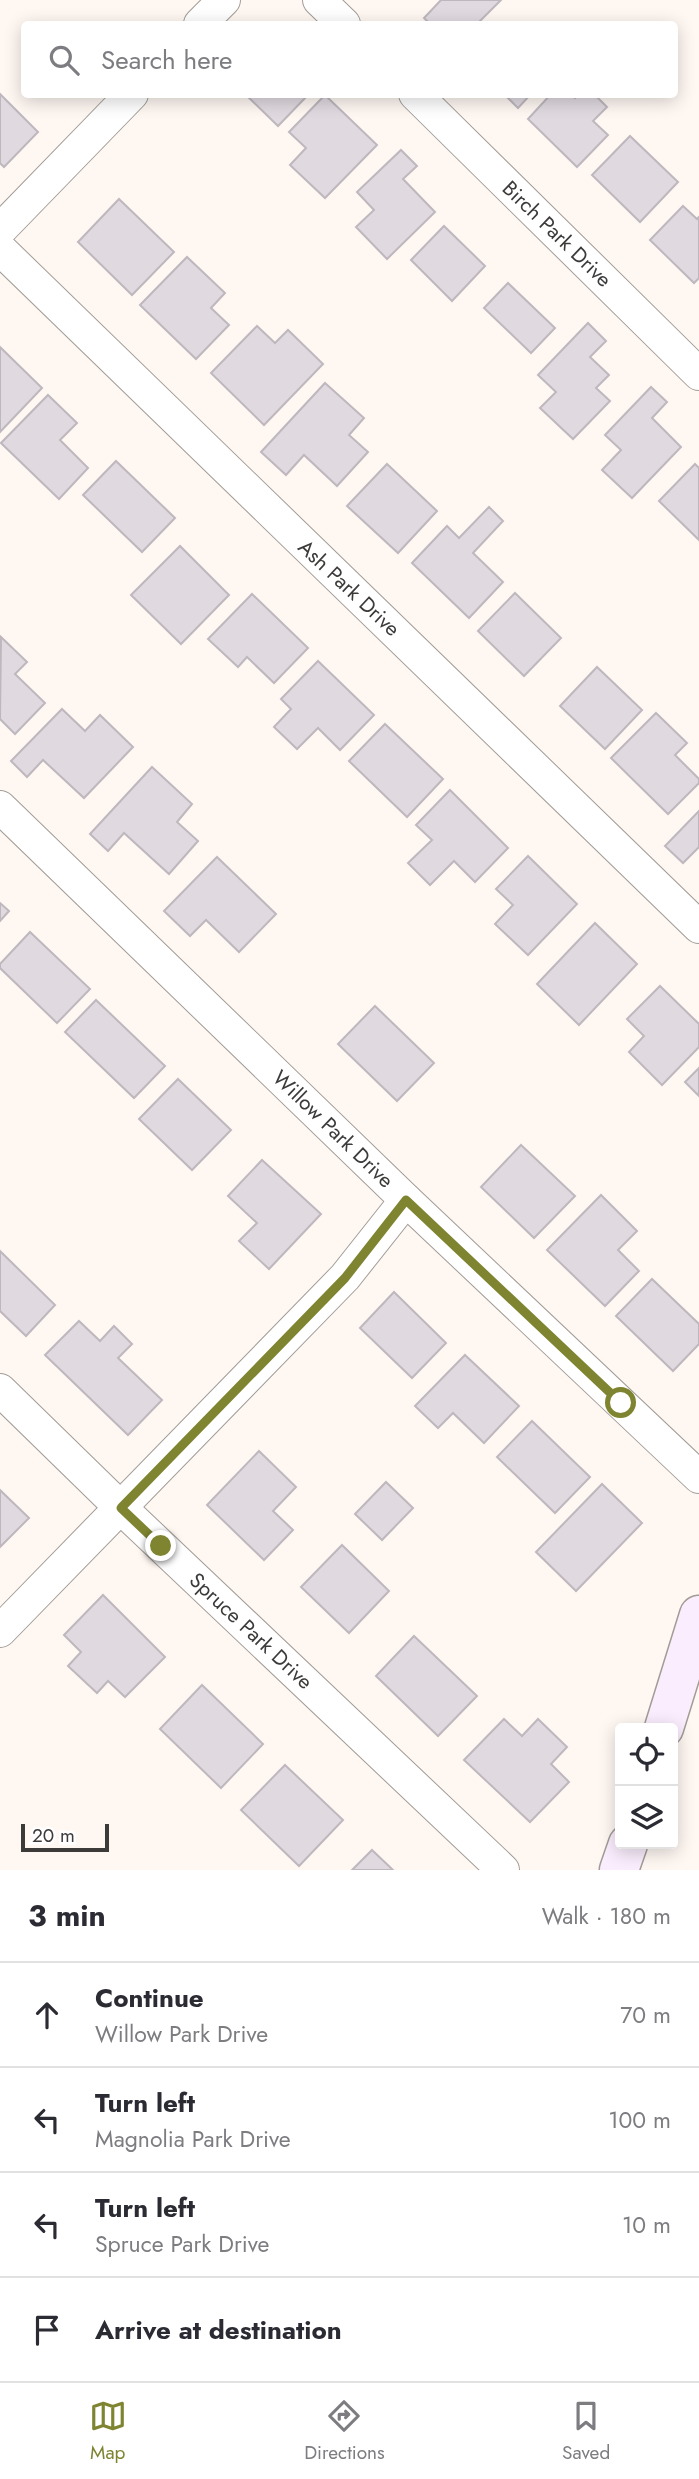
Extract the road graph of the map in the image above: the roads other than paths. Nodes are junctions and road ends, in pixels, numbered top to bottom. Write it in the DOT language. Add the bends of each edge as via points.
graph roads {
  1 [pos="224,0"];
  2 [pos="319,0"];
  3 [pos="203,21"];
  4 [pos="341,21"];
  5 [pos="128,98"];
  6 [pos="419,98"];
  7 [pos="0,230"];
  8 [pos="0,249"];
  9 [pos="699,374"];
  10 [pos="0,807"];
  11 [pos="699,927"];
  12 [pos="406,1200"];
  13 [pos="0,1390"];
  14 [pos="699,1477"];
  15 [pos="121,1508"];
  16 [pos="699,1615"];
  17 [pos="0,1631"];
  18 [pos="666,1723"];
  19 [pos="626,1849"];
  20 [pos="503,1870"];
  21 [pos="620,1870"];
  1 -- 3 [label="street"];
  2 -- 4 [label="street"];
  5 -- 7 [label="street"];
  6 -- 9 [label="street, Birch Park Drive"];
  8 -- 11 [label="street, Ash Park Drive"];
  10 -- 12 [label="street, Willow Park Drive"];
  12 -- 14 [label="street, Willow Park Drive"];
  12 -- 15 [label="street" via="345,1278"];
  13 -- 15 [label="street, Spruce Park Drive"];
  15 -- 17 [label="street"];
  15 -- 20 [label="street, Spruce Park Drive"];
  16 -- 18 [label="main road"];
  19 -- 21 [label="main road"];
}
